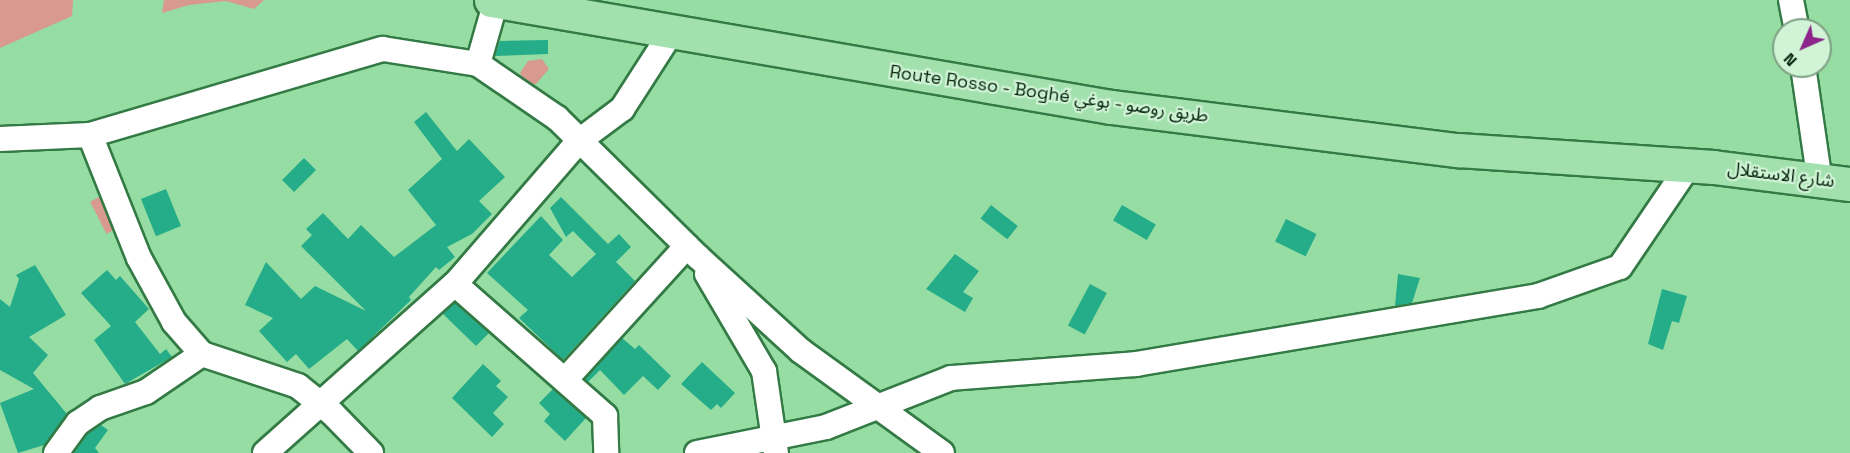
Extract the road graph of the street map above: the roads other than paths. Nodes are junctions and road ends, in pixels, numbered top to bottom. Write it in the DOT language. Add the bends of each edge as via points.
graph roads {
  1 [pos="494,0"];
  2 [pos="1791,0"];
  3 [pos="1795,18"];
  4 [pos="671,33"];
  5 [pos="478,64"];
  6 [pos="1806,78"];
  7 [pos="90,135"];
  8 [pos="0,140"];
  9 [pos="579,141"];
  10 [pos="1701,166"];
  11 [pos="1835,182"];
  12 [pos="692,251"];
  13 [pos="455,284"];
  14 [pos="202,354"];
  15 [pos="565,380"];
  16 [pos="318,403"];
  17 [pos="878,406"];
  18 [pos="774,445"];
  19 [pos="56,453"];
  20 [pos="265,453"];
  21 [pos="371,453"];
  22 [pos="606,453"];
  23 [pos="697,453"];
  24 [pos="942,453"];
  1 -- 4 [label="highway, Route Rosso - Boghé طريق روصو - بوغي"];
  1 -- 5 [label="street, Route Rosso - Boghé طريق روصو - بوغي"];
  2 -- 3 [label="street"];
  4 -- 9 [label="street" via="622,109"];
  4 -- 10 [label="highway, Route Rosso - Boghé طريق روصو - بوغي" via="1111,107 1458,150"];
  5 -- 7 [label="street" via="383,49"];
  5 -- 9 [label="street" via="557,118"];
  6 -- 11 [label="street"];
  7 -- 8 [label="street"];
  7 -- 14 [label="street" via="140,258 174,322"];
  9 -- 12 [label="street"];
  9 -- 13 [label="street"];
  10 -- 11 [label="highway, شارع الاستقلال"];
  10 -- 17 [label="street" via="1620,267 1538,296 1136,364 951,378"];
  12 -- 15 [label="street"];
  12 -- 17 [label="street" via="801,351"];
  12 -- 18 [label="street" via="764,371"];
  13 -- 15 [label="street"];
  13 -- 16 [label="street"];
  14 -- 16 [label="street" via="298,386"];
  14 -- 19 [label="street" via="146,392 100,408 78,423"];
  15 -- 22 [label="street" via="605,416"];
  16 -- 20 [label="street"];
  16 -- 21 [label="street" via="332,412"];
  17 -- 18 [label="street"];
  17 -- 24 [label="street"];
  18 -- 23 [label="street"];
}
